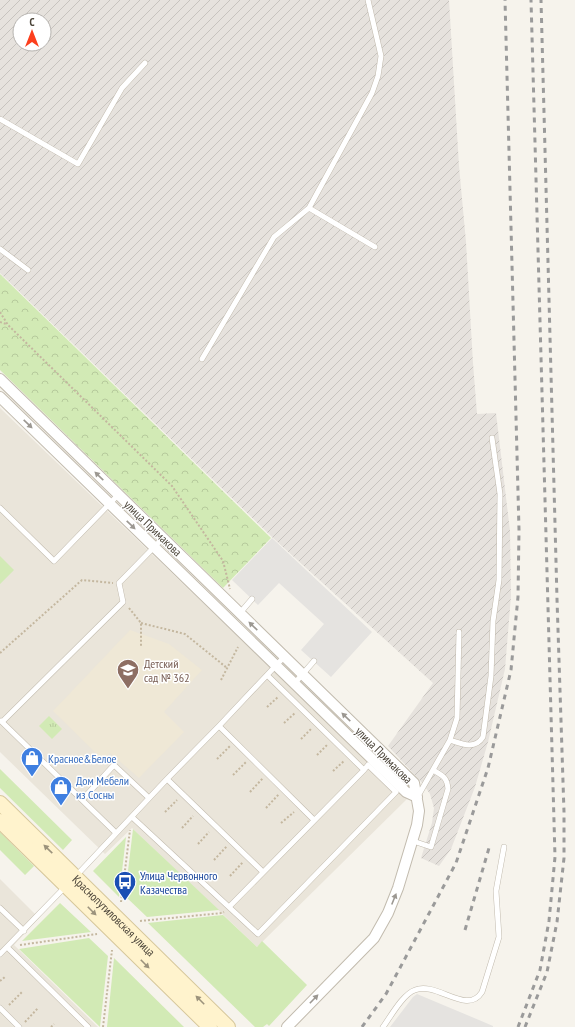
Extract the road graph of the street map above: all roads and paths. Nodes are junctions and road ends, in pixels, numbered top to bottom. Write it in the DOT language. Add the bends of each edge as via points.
graph roads {
  1 [pos="368,0"];
  2 [pos="145,63"];
  3 [pos="0,119"];
  4 [pos="309,208"];
  5 [pos="375,248"];
  6 [pos="0,249"];
  7 [pos="28,270"];
  8 [pos="0,312"];
  9 [pos="0,322"];
  10 [pos="8,325"];
  11 [pos="202,359"];
  12 [pos="0,379"];
  13 [pos="0,397"];
  14 [pos="492,438"];
  15 [pos="118,495"];
  16 [pos="109,504"];
  17 [pos="0,508"];
  18 [pos="163,538"];
  19 [pos="154,547"];
  20 [pos="117,583"];
  21 [pos="231,590"];
  22 [pos="252,599"];
  23 [pos="123,602"];
  24 [pos="240,614"];
  25 [pos="141,623"];
  26 [pos="460,632"];
  27 [pos="141,646"];
  28 [pos="238,647"];
  29 [pos="0,653"];
  30 [pos="284,657"];
  31 [pos="314,662"];
  32 [pos="276,666"];
  33 [pos="227,668"];
  34 [pos="267,675"];
  35 [pos="303,675"];
  36 [pos="222,680"];
  37 [pos="294,684"];
  38 [pos="284,691"];
  39 [pos="267,707"];
  40 [pos="300,707"];
  41 [pos="1,721"];
  42 [pos="284,723"];
  43 [pos="317,724"];
  44 [pos="219,726"];
  45 [pos="332,739"];
  46 [pos="301,740"];
  47 [pos="450,740"];
  48 [pos="235,741"];
  49 [pos="317,755"];
  50 [pos="349,756"];
  51 [pos="251,757"];
  52 [pos="217,759"];
  53 [pos="364,770"];
  54 [pos="433,770"];
  55 [pos="333,771"];
  56 [pos="268,774"];
  57 [pos="233,775"];
  58 [pos="167,779"];
  59 [pos="284,790"];
  60 [pos="250,792"];
  61 [pos="182,794"];
  62 [pos="417,797"];
  63 [pos="149,798"];
  64 [pos="82,800"];
  65 [pos="0,803"];
  66 [pos="300,806"];
  67 [pos="266,808"];
  68 [pos="199,810"];
  69 [pos="166,812"];
  70 [pos="132,817"];
  71 [pos="314,820"];
  72 [pos="0,821"];
  73 [pos="282,823"];
  74 [pos="215,826"];
  75 [pos="182,828"];
  76 [pos="116,833"];
  77 [pos="413,841"];
  78 [pos="232,842"];
  79 [pos="198,844"];
  80 [pos="504,847"];
  81 [pos="248,858"];
  82 [pos="214,860"];
  83 [pos="263,872"];
  84 [pos="230,876"];
  85 [pos="71,881"];
  86 [pos="121,902"];
  87 [pos="0,908"];
  88 [pos="229,908"];
  89 [pos="140,921"];
  90 [pos="24,931"];
  91 [pos="98,934"];
  92 [pos="7,947"];
  93 [pos="112,950"];
  94 [pos="0,954"];
  95 [pos="6,976"];
  96 [pos="0,982"];
  97 [pos="22,992"];
  98 [pos="38,1008"];
  99 [pos="1,1010"];
  100 [pos="24,1022"];
  101 [pos="54,1024"];
  102 [pos="19,1027"];
  103 [pos="51,1027"];
  104 [pos="88,1027"];
  105 [pos="103,1027"];
  106 [pos="210,1027"];
  107 [pos="228,1027"];
  108 [pos="287,1027"];
  109 [pos="382,1027"];
  1 -- 4 [label="lane" via="381,56 378,76 372,93"];
  2 -- 3 [label="lane" via="122,88 78,164"];
  4 -- 5 [label="lane"];
  4 -- 11 [label="lane" via="274,237"];
  6 -- 7 [label="lane"];
  8 -- 10 [label="path"];
  9 -- 10 [label="path"];
  10 -- 21 [label="path" via="172,486 223,561"];
  15 -- 12 [label="street, улица Примакова, one-way"];
  13 -- 16 [label="street, улица Примакова, one-way"];
  14 -- 47 [label="lane" via="500,494 498,580 493,621 491,676 483,737 476,745 469,746"];
  15 -- 16 [label="lane"];
  15 -- 18 [label="street, улица Примакова"];
  16 -- 17 [label="lane" via="54,561"];
  16 -- 19 [label="street, улица Примакова, one-way"];
  18 -- 19 [label="lane"];
  18 -- 24 [label="street, улица Примакова"];
  19 -- 23 [label="lane" via="118,583"];
  19 -- 32 [label="street, улица Примакова"];
  20 -- 29 [label="path" via="82,580"];
  22 -- 24 [label="lane"];
  23 -- 25 [label="path"];
  23 -- 41 [label="lane"];
  30 -- 24 [label="street, улица Примакова, one-way"];
  25 -- 27 [label="path"];
  25 -- 33 [label="path" via="185,634"];
  26 -- 47 [label="lane" via="457,718"];
  28 -- 33 [label="path"];
  30 -- 32 [label="lane"];
  30 -- 35 [label="street, улица Примакова"];
  31 -- 35 [label="lane"];
  32 -- 34 [label="lane"];
  32 -- 37 [label="street, улица Примакова"];
  33 -- 36 [label="path"];
  34 -- 38 [label="lane"];
  34 -- 44 [label="lane"];
  35 -- 37 [label="lane"];
  62 -- 35 [label="street, улица Примакова, one-way" via="414,783"];
  37 -- 62 [label="street, улица Примакова" via="406,792"];
  38 -- 39 [label="path"];
  38 -- 40 [label="lane"];
  40 -- 42 [label="path"];
  40 -- 43 [label="lane"];
  41 -- 64 [label="lane"];
  43 -- 45 [label="lane"];
  43 -- 46 [label="path"];
  44 -- 48 [label="lane"];
  44 -- 58 [label="lane"];
  45 -- 49 [label="path"];
  45 -- 50 [label="lane"];
  47 -- 54 [label="lane"];
  48 -- 51 [label="lane"];
  48 -- 52 [label="path"];
  50 -- 53 [label="lane"];
  50 -- 55 [label="path"];
  51 -- 56 [label="lane"];
  51 -- 57 [label="path"];
  53 -- 71 [label="lane"];
  53 -- 88 [label="lane" via="368,765 396,792 258,934"];
  54 -- 62 [label="lane"];
  54 -- 77 [label="lane" via="443,776 448,790 431,847"];
  56 -- 59 [label="lane"];
  56 -- 60 [label="path"];
  58 -- 61 [label="lane"];
  58 -- 63 [label="lane"];
  59 -- 66 [label="lane"];
  59 -- 67 [label="path"];
  61 -- 68 [label="lane"];
  61 -- 69 [label="path"];
  62 -- 77 [label="street" via="419,811"];
  63 -- 64 [label="lane" via="114,765"];
  63 -- 70 [label="lane"];
  64 -- 76 [label="lane"];
  85 -- 65 [label="main road, Краснопутиловская улица, one-way"];
  66 -- 71 [label="lane"];
  66 -- 73 [label="path"];
  68 -- 74 [label="lane"];
  68 -- 75 [label="path"];
  70 -- 76 [label="lane"];
  70 -- 86 [label="path"];
  70 -- 88 [label="lane"];
  71 -- 83 [label="lane"];
  72 -- 85 [label="main road, Краснопутиловская улица"];
  74 -- 78 [label="lane"];
  74 -- 79 [label="path"];
  76 -- 85 [label="lane"];
  108 -- 77 [label="street, one-way" via="374,938 388,913"];
  78 -- 81 [label="lane"];
  78 -- 82 [label="path"];
  80 -- 109 [label="lane" via="496,891 499,937 479,997 468,1001 431,988 414,990 405,996"];
  81 -- 83 [label="lane"];
  81 -- 84 [label="path"];
  83 -- 88 [label="lane"];
  85 -- 90 [label="lane"];
  85 -- 106 [label="main road, Краснопутиловская улица, one-way"];
  107 -- 85 [label="main road, Краснопутиловская улица, one-way"];
  87 -- 90 [label="lane"];
  88 -- 89 [label="path" via="222,913"];
  90 -- 92 [label="lane"];
  91 -- 92 [label="path"];
  92 -- 94 [label="lane"];
  92 -- 104 [label="lane"];
  93 -- 105 [label="path"];
  95 -- 96 [label="path"];
  97 -- 99 [label="path"];
  98 -- 100 [label="path"];
  99 -- 102 [label="lane"];
  101 -- 103 [label="path"];
}
